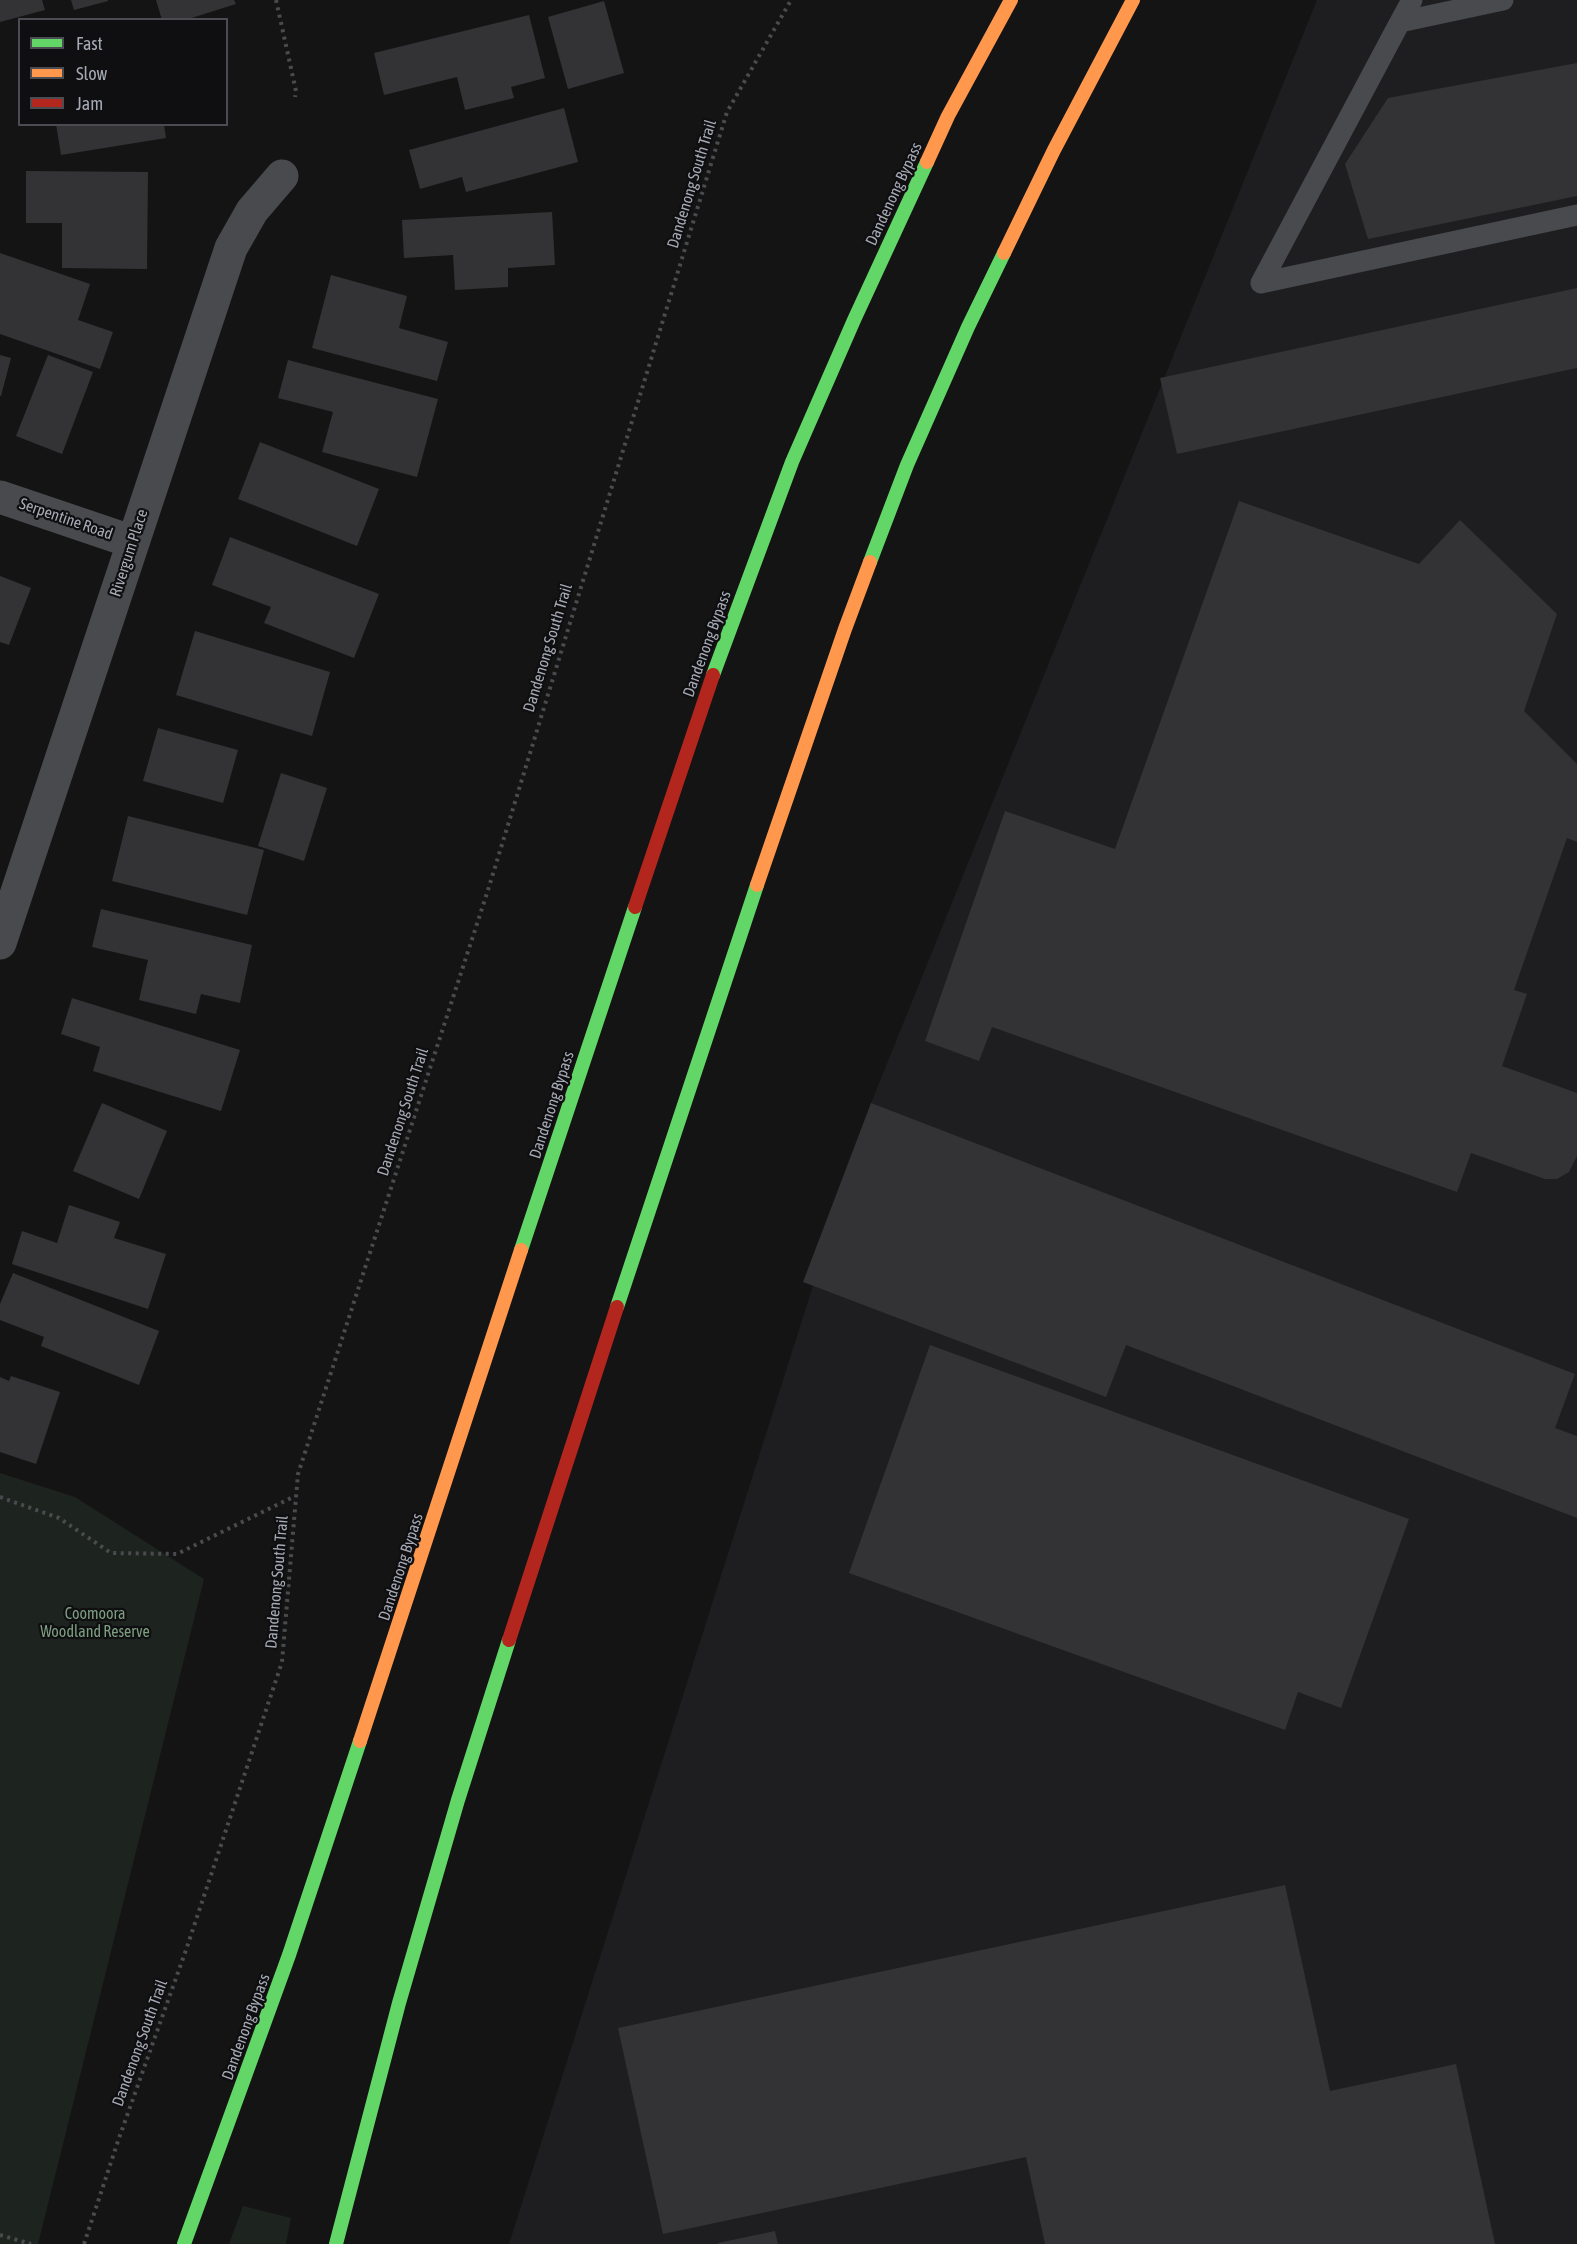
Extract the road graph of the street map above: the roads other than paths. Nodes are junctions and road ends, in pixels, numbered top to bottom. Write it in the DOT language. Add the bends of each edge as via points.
graph roads {
  1 [pos="1011,0"];
  2 [pos="1133,0"];
  3 [pos="1412,0"];
  4 [pos="1503,0"];
  5 [pos="1400,22"];
  6 [pos="282,176"];
  7 [pos="1577,215"];
  8 [pos="0,497"];
  9 [pos="133,542"];
  10 [pos="0,943"];
  11 [pos="184,2244"];
  12 [pos="336,2244"];
  1 -- 11 [label="highway, Dandenong Bypass" via="948,116 854,320 792,462 714,672 289,1955"];
  2 -- 12 [label="highway" via="968,327 907,465 845,629 562,1473 458,1800 399,2003"];
  3 -- 5 [label="lane"];
  4 -- 5 [label="lane"];
  5 -- 7 [label="lane" via="1261,283"];
  6 -- 9 [label="street, Rivergum Place" via="252,211 231,248"];
  8 -- 9 [label="street, Serpentine Road"];
  9 -- 10 [label="street, Rivergum Place"];
}
